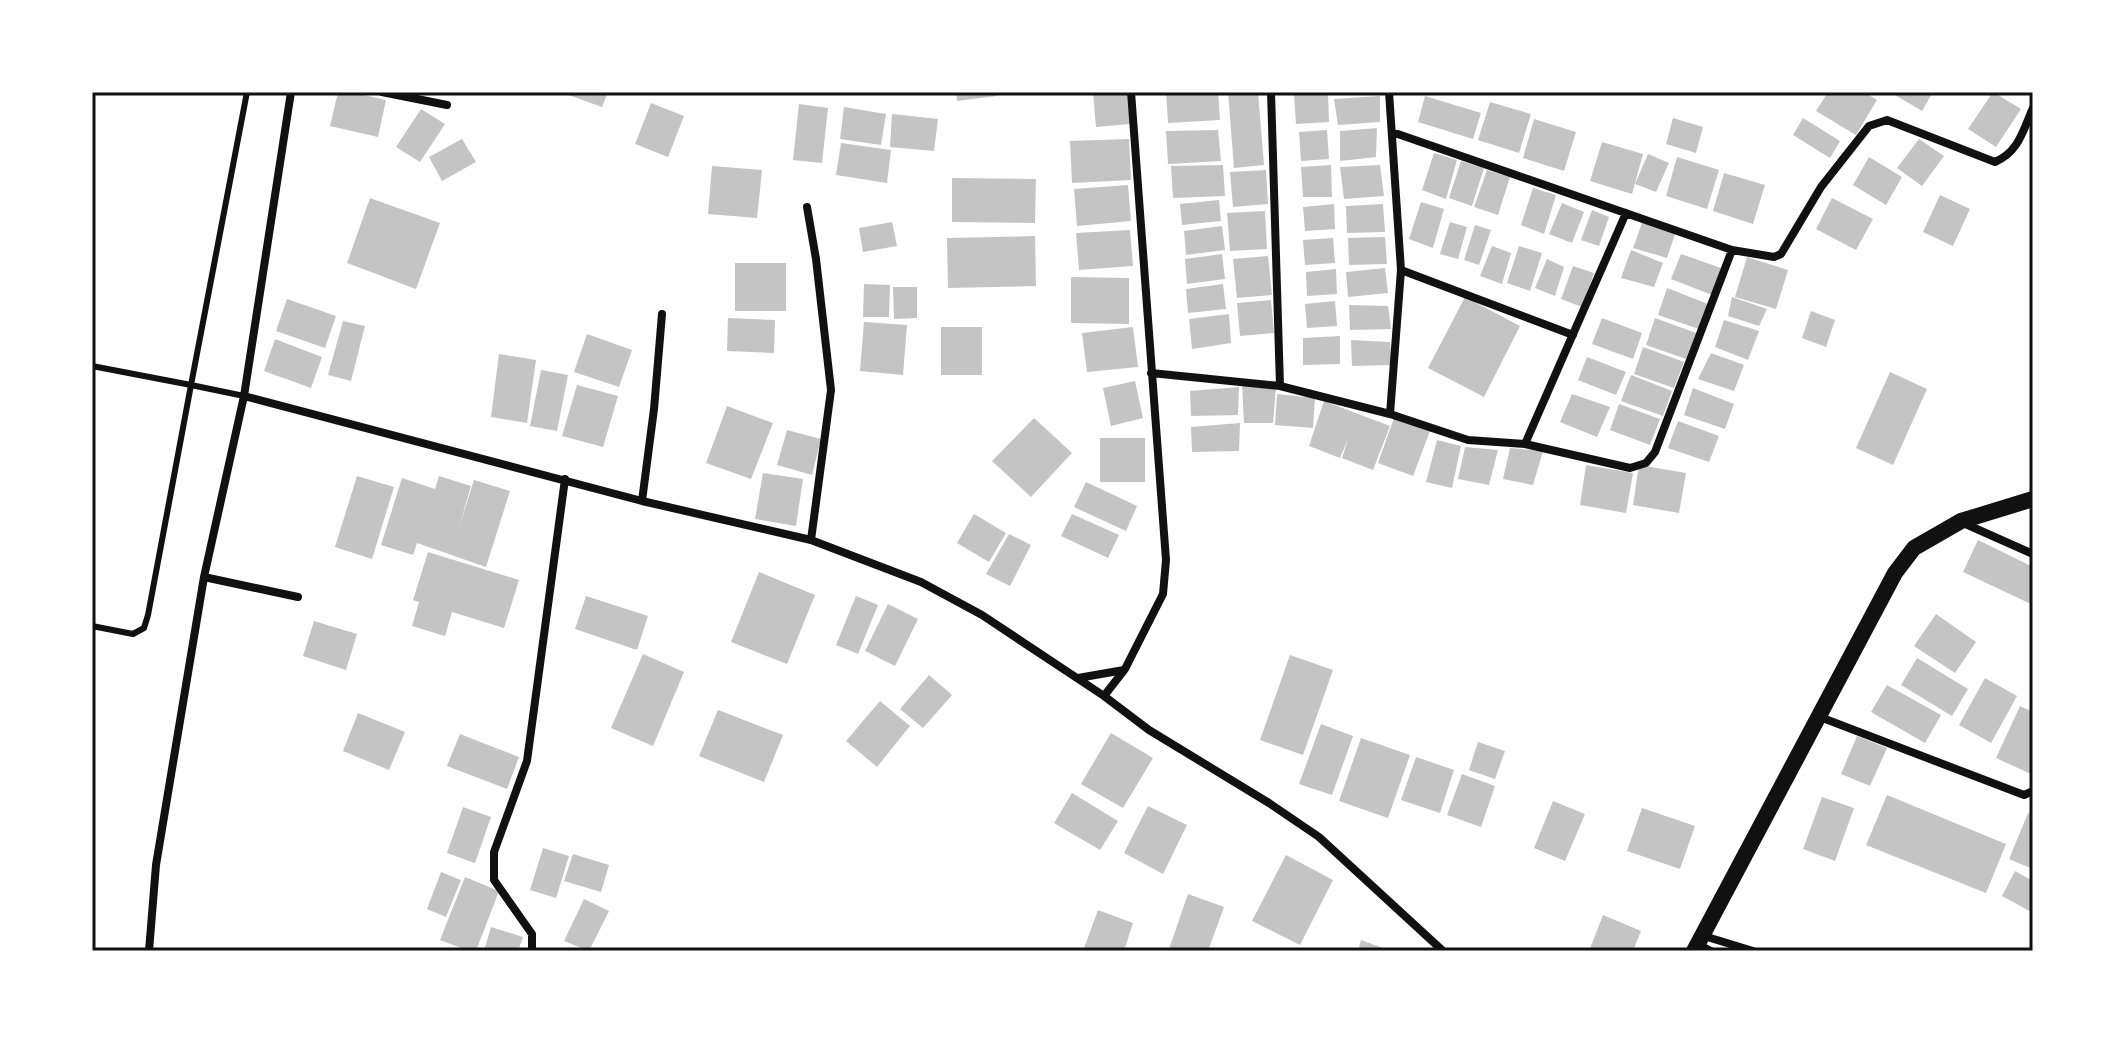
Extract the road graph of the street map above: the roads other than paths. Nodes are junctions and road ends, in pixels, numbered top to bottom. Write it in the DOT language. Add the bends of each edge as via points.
graph roads {
  1 [pos="247,92"];
  2 [pos="291,92"];
  3 [pos="382,92"];
  4 [pos="1131,92"];
  5 [pos="1271,92"];
  6 [pos="1389,92"];
  7 [pos="447,105"];
  8 [pos="2033,108"];
  9 [pos="1392,132"];
  10 [pos="807,207"];
  11 [pos="1626,213"];
  12 [pos="1732,250"];
  13 [pos="1401,270"];
  14 [pos="662,314"];
  15 [pos="1573,335"];
  16 [pos="92,366"];
  17 [pos="1151,373"];
  18 [pos="191,385"];
  19 [pos="1280,386"];
  20 [pos="244,396"];
  21 [pos="1390,414"];
  22 [pos="1525,444"];
  23 [pos="565,479"];
  24 [pos="2033,499"];
  25 [pos="642,501"];
  26 [pos="1961,521"];
  27 [pos="811,540"];
  28 [pos="2033,554"];
  29 [pos="204,577"];
  30 [pos="298,597"];
  31 [pos="92,626"];
  32 [pos="1125,669"];
  33 [pos="1078,678"];
  34 [pos="1104,696"];
  35 [pos="1820,717"];
  36 [pos="2033,791"];
  37 [pos="1698,944"];
  38 [pos="149,951"];
  39 [pos="532,951"];
  40 [pos="1443,951"];
  41 [pos="1713,951"];
  42 [pos="1753,951"];
  1 -- 18 [label="lane"];
  2 -- 20 [label="street"];
  3 -- 7 [label="street"];
  4 -- 17 [label="street"];
  5 -- 19 [label="street"];
  6 -- 9 [label="street"];
  8 -- 12 [label="street" via="2016,147 1995,162 1887,120 1876,122 1821,187 1781,254"];
  9 -- 11 [label="street"];
  9 -- 13 [label="street"];
  10 -- 27 [label="street" via="831,390"];
  11 -- 12 [label="street"];
  11 -- 15 [label="street"];
  12 -- 22 [label="street" via="1655,452 1646,463 1630,468"];
  13 -- 15 [label="street"];
  13 -- 21 [label="street"];
  14 -- 25 [label="street"];
  15 -- 22 [label="street"];
  16 -- 18 [label="lane"];
  17 -- 19 [label="street"];
  17 -- 32 [label="street" via="1166,560 1163,594"];
  18 -- 20 [label="lane"];
  18 -- 31 [label="lane" via="144,628 133,634"];
  19 -- 21 [label="street"];
  20 -- 23 [label="street"];
  20 -- 29 [label="street"];
  21 -- 22 [label="street" via="1468,440"];
  23 -- 25 [label="street"];
  23 -- 39 [label="street" via="527,761 494,852 494,880 532,934"];
  24 -- 26 [label="main road"];
  25 -- 27 [label="street"];
  26 -- 28 [label="street"];
  26 -- 35 [label="main road" via="1914,548 1895,573"];
  27 -- 33 [label="street" via="921,582"];
  29 -- 30 [label="street"];
  29 -- 38 [label="street" via="156,865"];
  32 -- 33 [label="street"];
  32 -- 34 [label="street"];
  33 -- 34 [label="street"];
  34 -- 40 [label="street" via="1319,837"];
  35 -- 36 [label="street" via="2024,795"];
  35 -- 37 [label="main road"];
  37 -- 41 [label="lane"];
  37 -- 42 [label="street"];
}
